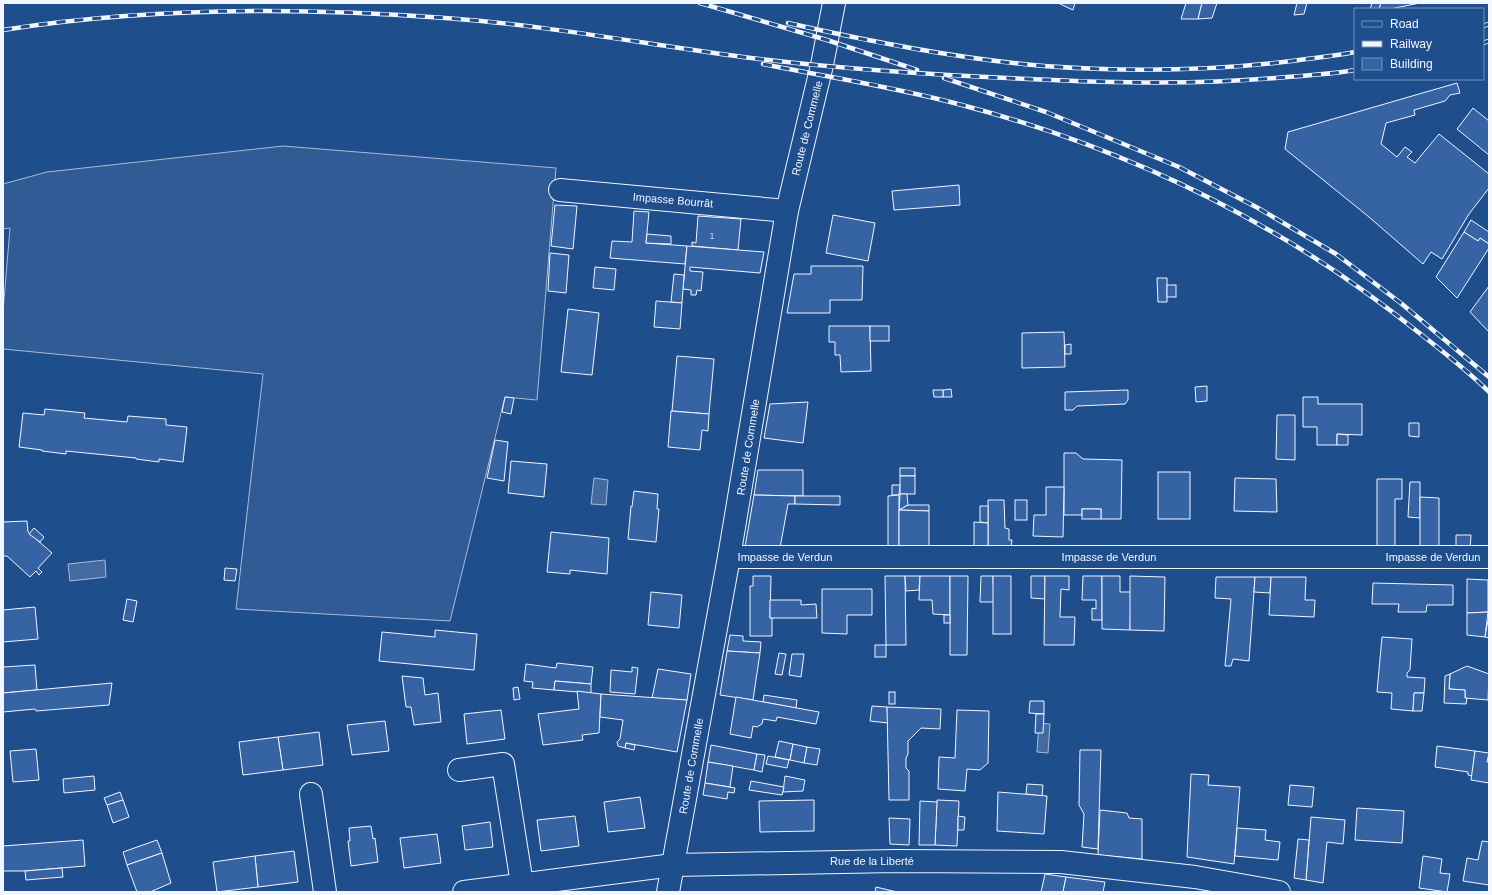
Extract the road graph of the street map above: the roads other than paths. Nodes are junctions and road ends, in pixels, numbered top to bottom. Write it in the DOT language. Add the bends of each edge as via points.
graph roads {
  1 [pos="834,3"];
  2 [pos="560,190"];
  3 [pos="787,211"];
  4 [pos="729,557"];
  5 [pos="1489,557"];
  6 [pos="459,770"];
  7 [pos="311,794"];
  8 [pos="673,865"];
  9 [pos="522,884"];
  10 [pos="325,892"];
  11 [pos="464,892"];
  12 [pos="668,892"];
  13 [pos="1279,892"];
  1 -- 3 [label="street, Route de Commelle"];
  2 -- 3 [label="street, Impasse Bourrât"];
  3 -- 4 [label="street, Route de Commelle"];
  4 -- 5 [label="street, Impasse de Verdun"];
  4 -- 8 [label="street, Route de Commelle"];
  6 -- 9 [label="street" via="503,764"];
  7 -- 10 [label="street"];
  8 -- 9 [label="street, Rue de la Liberté"];
  8 -- 12 [label="street, Route de Commelle"];
  8 -- 13 [label="street, Rue de la Liberté" via="895,861 1061,862 1195,877"];
  9 -- 11 [label="street, Rue de la Liberté"];
}
